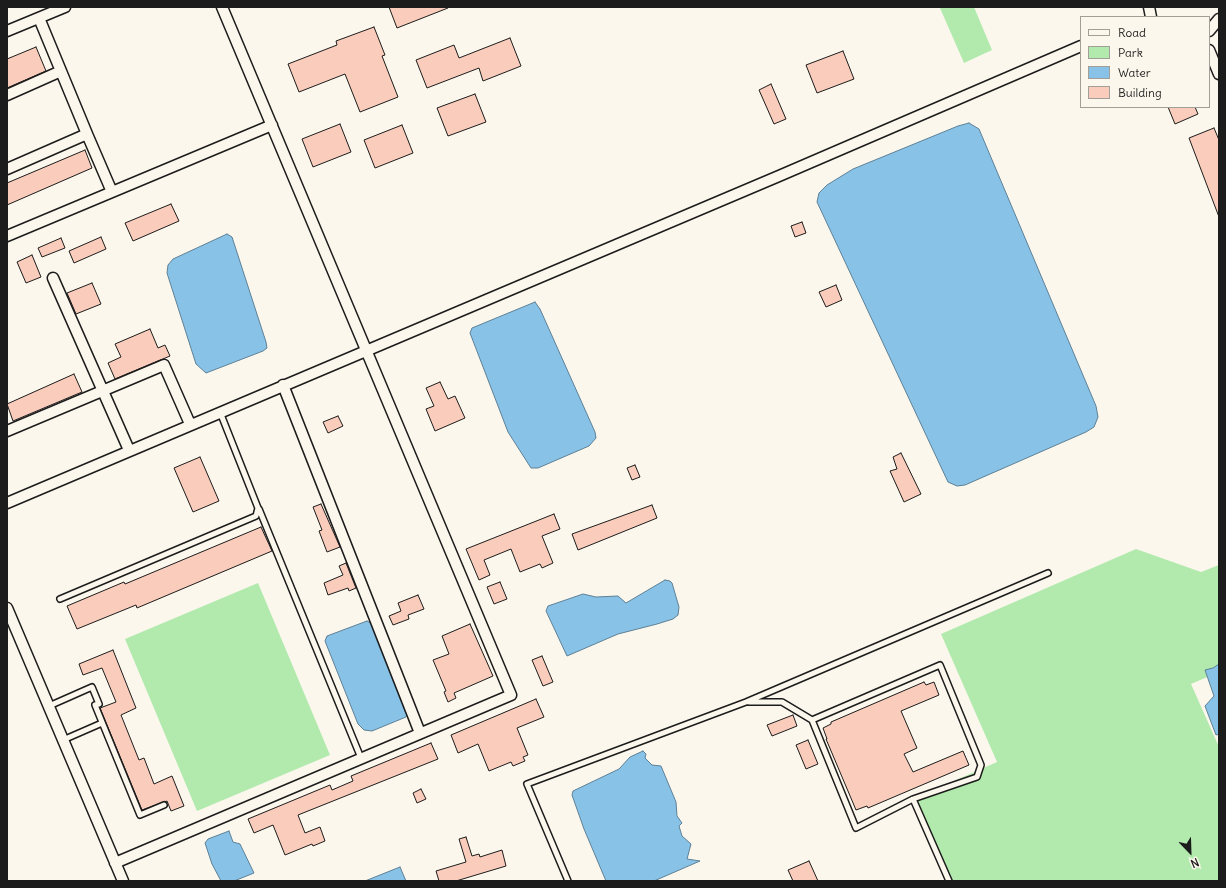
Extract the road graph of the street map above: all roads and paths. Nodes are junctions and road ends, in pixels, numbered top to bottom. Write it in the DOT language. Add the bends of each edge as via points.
graph roads {
  1 [pos="65,7"];
  2 [pos="222,7"];
  3 [pos="39,18"];
  4 [pos="1219,19"];
  5 [pos="1210,30"];
  6 [pos="7,31"];
  7 [pos="1080,46"];
  8 [pos="1210,52"];
  9 [pos="61,71"];
  10 [pos="1219,74"];
  11 [pos="7,96"];
  12 [pos="272,125"];
  13 [pos="87,134"];
  14 [pos="7,169"];
  15 [pos="112,192"];
  16 [pos="7,236"];
  17 [pos="53,278"];
  18 [pos="366,350"];
  19 [pos="283,385"];
  20 [pos="103,391"];
  21 [pos="220,412"];
  22 [pos="190,424"];
  23 [pos="7,431"];
  24 [pos="129,450"];
  25 [pos="7,503"];
  26 [pos="258,508"];
  27 [pos="1048,573"];
  28 [pos="60,598"];
  29 [pos="7,608"];
  30 [pos="746,702"];
  31 [pos="49,706"];
  32 [pos="812,720"];
  33 [pos="102,723"];
  34 [pos="420,733"];
  35 [pos="63,740"];
  36 [pos="361,758"];
  37 [pos="913,799"];
  38 [pos="164,805"];
  39 [pos="115,862"];
  40 [pos="123,881"];
  41 [pos="568,881"];
  42 [pos="949,881"];
  1 -- 3 [label="street"];
  2 -- 12 [label="street"];
  3 -- 6 [label="street"];
  3 -- 9 [label="street"];
  4 -- 5 [label="street"];
  7 -- 18 [label="street"];
  8 -- 10 [label="street"];
  9 -- 11 [label="street"];
  9 -- 13 [label="street"];
  12 -- 15 [label="street"];
  12 -- 18 [label="street"];
  13 -- 14 [label="street"];
  13 -- 15 [label="street"];
  15 -- 16 [label="street"];
  17 -- 20 [label="street"];
  18 -- 19 [label="street"];
  18 -- 34 [label="street" via="511,695"];
  19 -- 21 [label="street"];
  19 -- 34 [label="street"];
  20 -- 22 [label="street" via="164,365"];
  20 -- 23 [label="street"];
  20 -- 24 [label="street"];
  21 -- 22 [label="street"];
  21 -- 26 [label="lane"];
  22 -- 24 [label="street"];
  24 -- 25 [label="street"];
  26 -- 28 [label="lane" via="256,516 252,518"];
  26 -- 36 [label="lane"];
  27 -- 30 [label="lane"];
  29 -- 31 [label="street"];
  30 -- 32 [label="lane" via="782,702"];
  30 -- 41 [label="lane" via="527,784"];
  31 -- 33 [label="lane" via="92,687 99,704 95,706"];
  31 -- 35 [label="street"];
  32 -- 37 [label="lane" via="856,828"];
  32 -- 37 [label="lane" via="940,665 981,765 977,777"];
  33 -- 35 [label="lane"];
  33 -- 38 [label="lane" via="140,815"];
  34 -- 36 [label="street"];
  35 -- 39 [label="street"];
  36 -- 39 [label="street"];
  37 -- 42 [label="lane"];
  39 -- 40 [label="street"];
}
